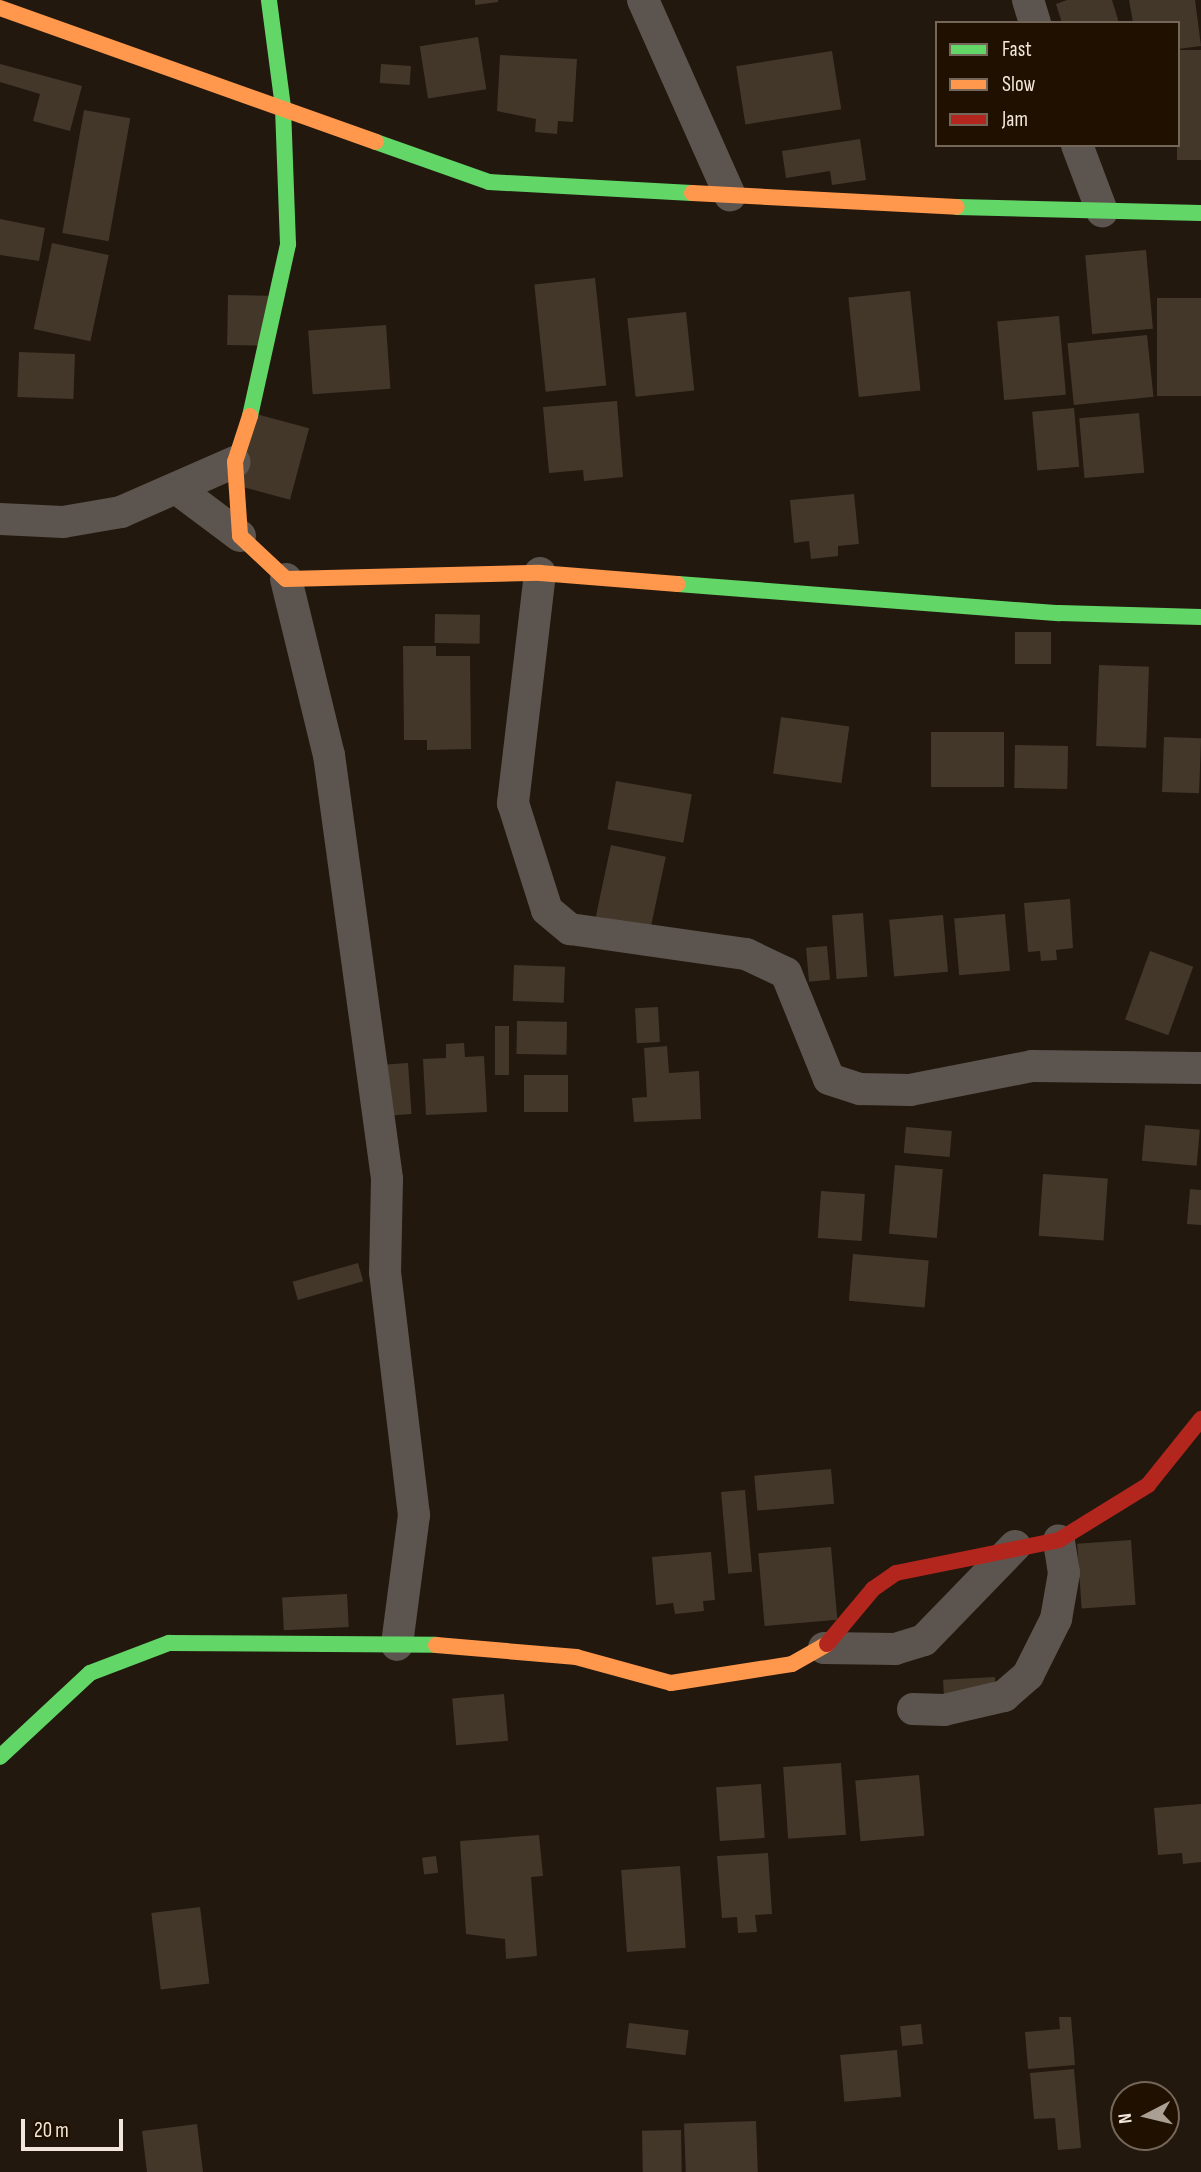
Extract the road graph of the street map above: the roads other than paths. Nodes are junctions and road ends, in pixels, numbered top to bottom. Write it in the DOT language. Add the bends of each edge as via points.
graph roads {
  1 [pos="269,0"];
  2 [pos="643,0"];
  3 [pos="1028,0"];
  4 [pos="0,8"];
  5 [pos="1034,21"];
  6 [pos="282,107"];
  7 [pos="1078,147"];
  8 [pos="730,195"];
  9 [pos="1102,211"];
  10 [pos="1201,213"];
  11 [pos="235,462"];
  12 [pos="176,488"];
  13 [pos="0,519"];
  14 [pos="240,536"];
  15 [pos="540,573"];
  16 [pos="286,579"];
  17 [pos="1201,617"];
  18 [pos="1201,1068"];
  19 [pos="1201,1419"];
  20 [pos="1059,1540"];
  21 [pos="1015,1546"];
  22 [pos="397,1644"];
  23 [pos="824,1648"];
  24 [pos="913,1709"];
  25 [pos="0,1757"];
  1 -- 6 [label="street"];
  2 -- 8 [label="street"];
  3 -- 5 [label="street"];
  4 -- 6 [label="street"];
  6 -- 8 [label="street" via="489,182"];
  6 -- 11 [label="street" via="288,244 259,386"];
  7 -- 9 [label="street"];
  8 -- 9 [label="street"];
  9 -- 10 [label="street"];
  11 -- 12 [label="street"];
  11 -- 14 [label="street"];
  12 -- 13 [label="street" via="121,512 63,522"];
  12 -- 14 [label="street"];
  14 -- 16 [label="street"];
  15 -- 16 [label="street"];
  15 -- 17 [label="street" via="1059,613"];
  15 -- 18 [label="street" via="513,803 547,910 570,929 746,954 786,973 829,1079 860,1089 910,1090 1032,1066"];
  16 -- 22 [label="street" via="329,755 387,1179 385,1272 414,1515"];
  19 -- 20 [label="street" via="1148,1485"];
  20 -- 21 [label="street"];
  20 -- 24 [label="street" via="1064,1573 1056,1619 1028,1675 1004,1696 944,1710"];
  21 -- 23 [label="street" via="896,1573 873,1589"];
  21 -- 23 [label="street" via="924,1640 895,1649"];
  22 -- 23 [label="street" via="576,1657 671,1684 792,1664"];
  22 -- 25 [label="street" via="169,1643 90,1673"];
}
